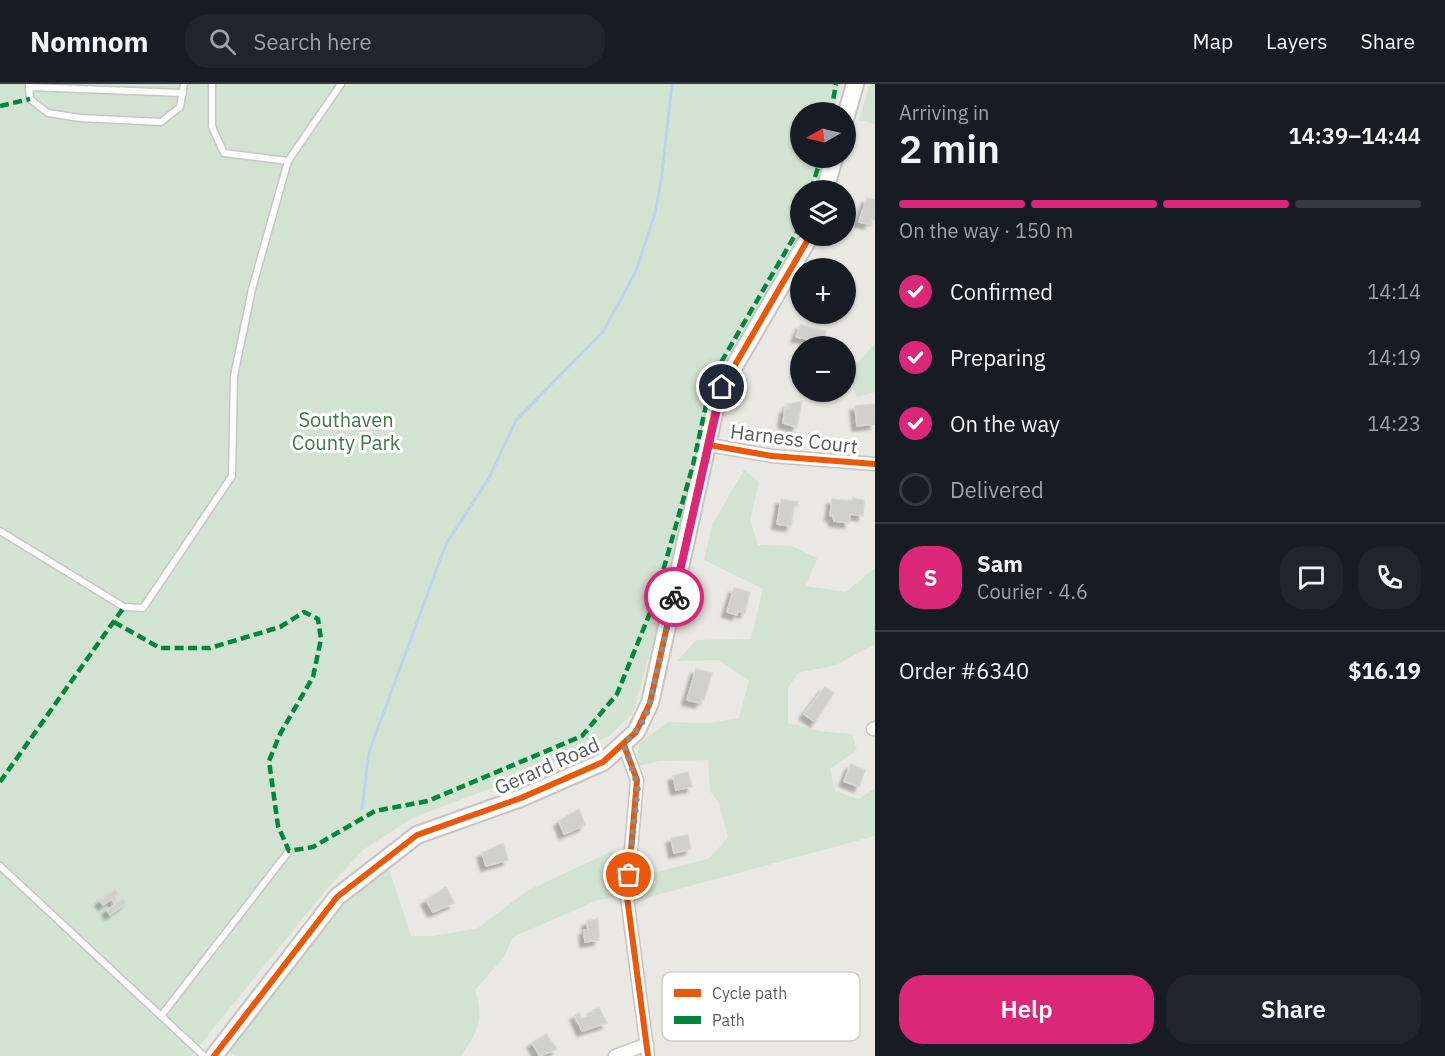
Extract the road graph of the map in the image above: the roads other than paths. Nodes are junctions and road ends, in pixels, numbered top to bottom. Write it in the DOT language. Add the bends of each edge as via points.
graph roads {
  1 [pos="184,84"];
  2 [pos="212,84"];
  3 [pos="342,84"];
  4 [pos="855,84"];
  5 [pos="29,85"];
  6 [pos="183,93"];
  7 [pos="850,102"];
  8 [pos="288,161"];
  9 [pos="804,246"];
  10 [pos="709,445"];
  11 [pos="875,464"];
  12 [pos="0,531"];
  13 [pos="624,745"];
  14 [pos="289,850"];
  15 [pos="0,866"];
  16 [pos="161,1016"];
  17 [pos="647,1050"];
  18 [pos="204,1056"];
  19 [pos="214,1056"];
  20 [pos="615,1056"];
  1 -- 6 [label="lane"];
  2 -- 8 [label="lane" via="212,127 224,153"];
  3 -- 8 [label="lane"];
  4 -- 7 [label="street"];
  5 -- 6 [label="lane"];
  5 -- 6 [label="lane" via="30,99 48,113 132,122 161,122 180,107"];
  8 -- 12 [label="lane" via="252,290 234,376 232,476 142,608 124,607"];
  9 -- 10 [label="street, Gerard Road" via="722,387"];
  10 -- 11 [label="street, Harness Court" via="772,456"];
  10 -- 13 [label="street, Gerard Road" via="650,703 645,719"];
  13 -- 17 [label="street" via="638,780 627,897"];
  13 -- 19 [label="street, Gerard Road" via="603,762 521,798 417,835 338,897"];
  14 -- 16 [label="lane"];
  15 -- 16 [label="lane"];
  16 -- 18 [label="lane"];
  17 -- 20 [label="street"];
}
